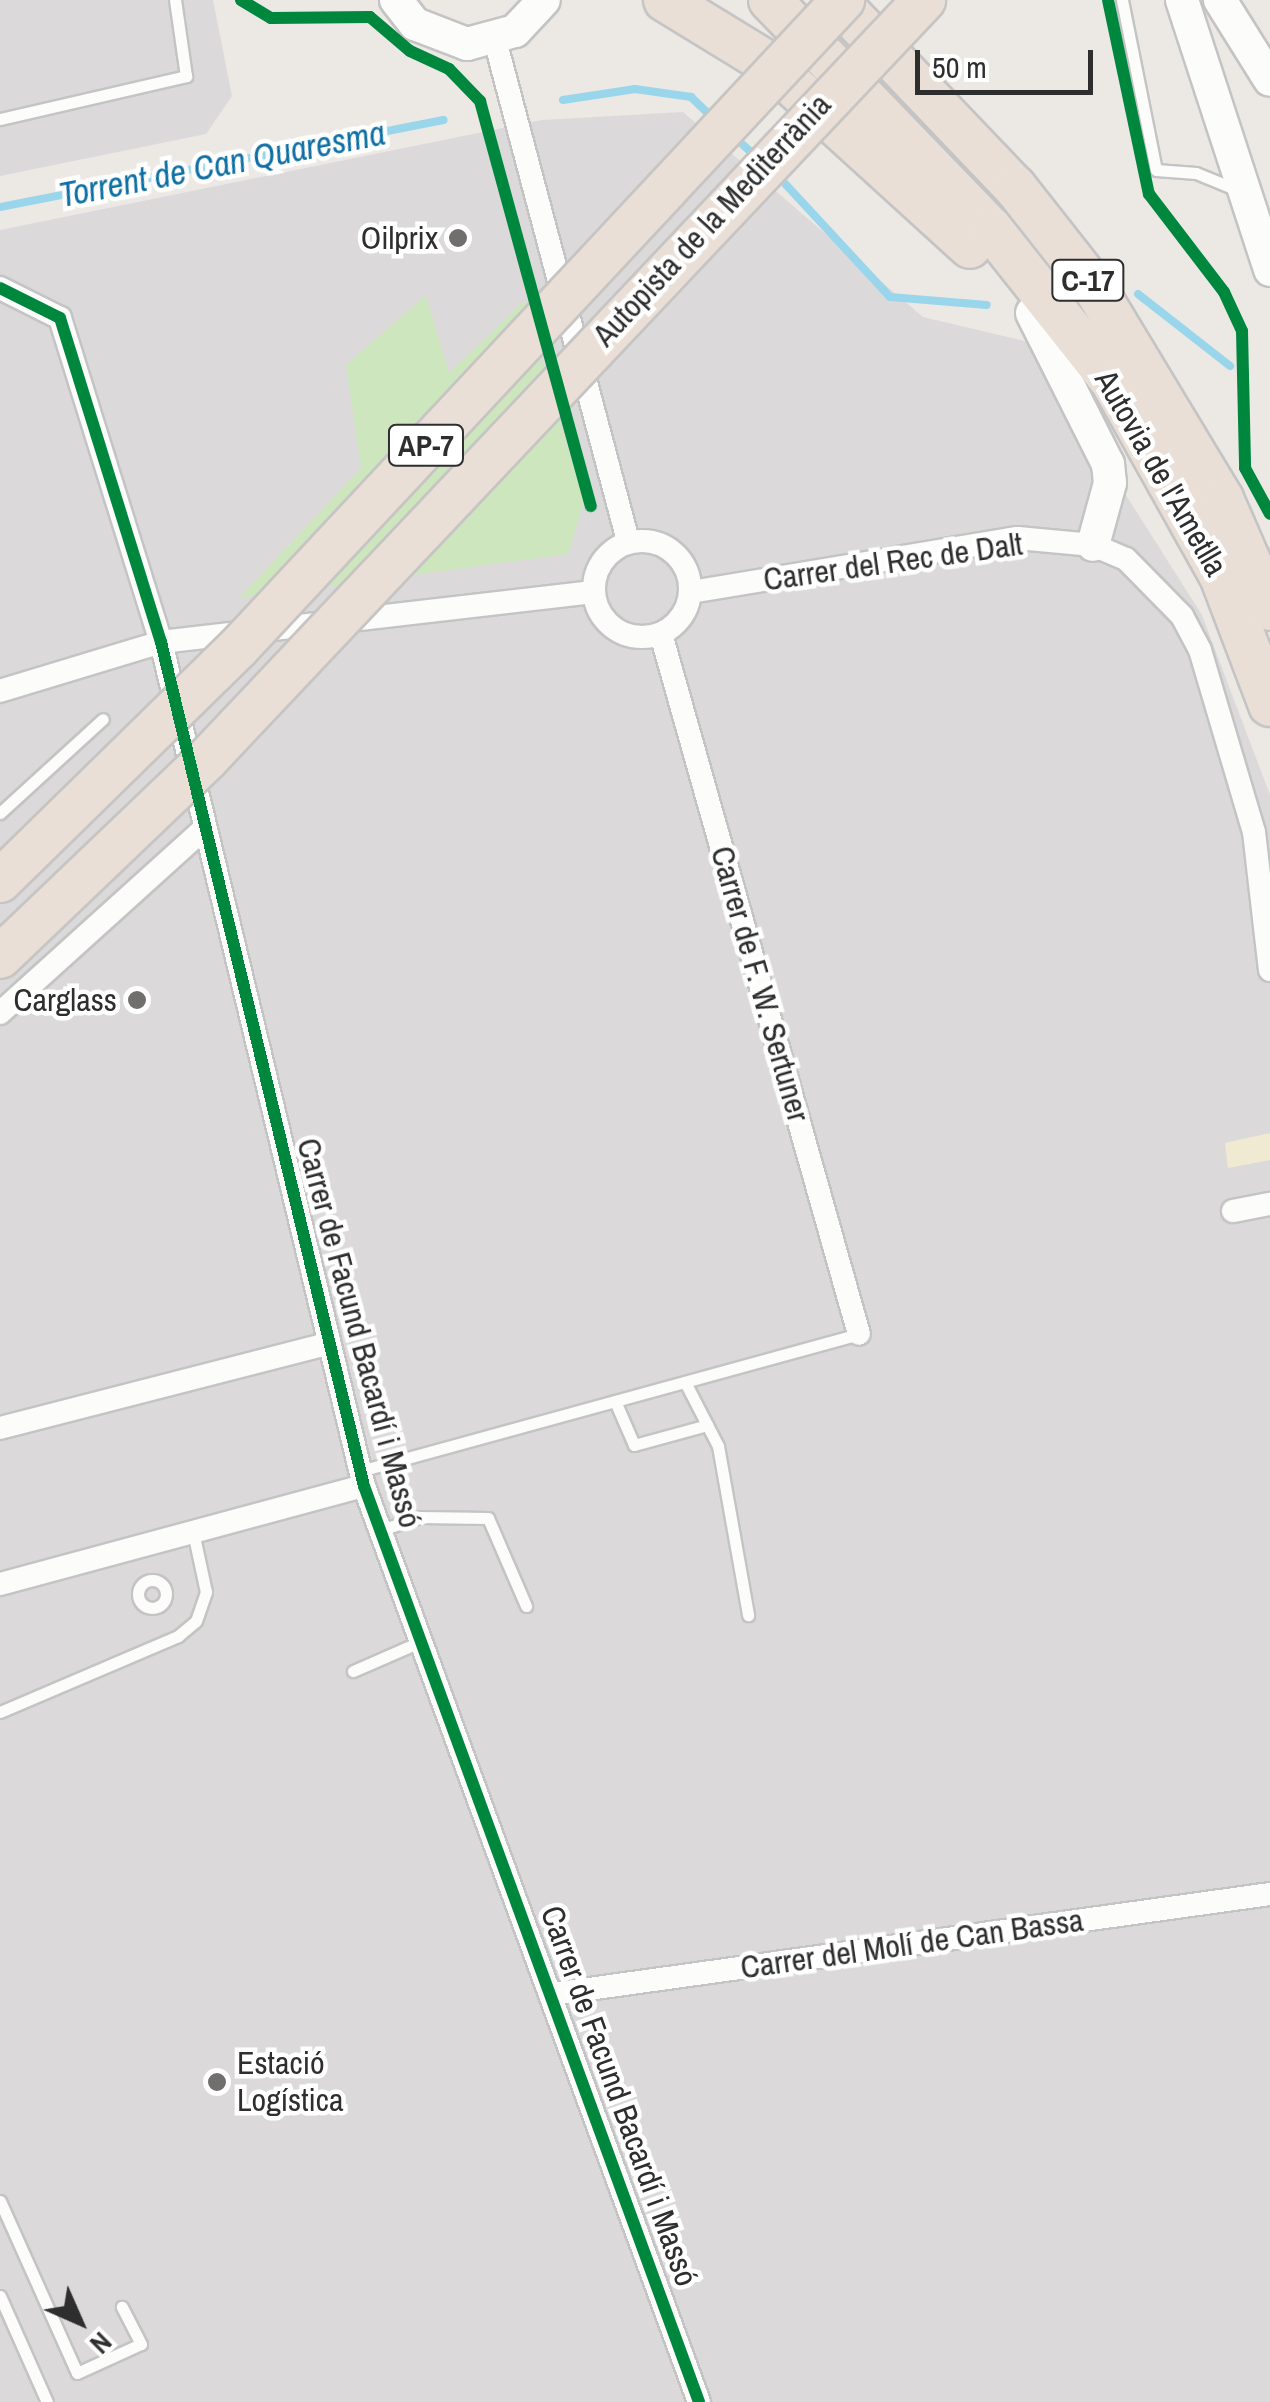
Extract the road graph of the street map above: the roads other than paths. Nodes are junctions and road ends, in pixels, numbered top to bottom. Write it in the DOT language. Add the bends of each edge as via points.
graph roads {
  1 [pos="175,0"];
  2 [pos="396,0"];
  3 [pos="544,0"];
  4 [pos="770,0"];
  5 [pos="840,0"];
  6 [pos="924,0"];
  7 [pos="1122,0"];
  8 [pos="1182,0"];
  9 [pos="1220,0"];
  10 [pos="676,3"];
  11 [pos="495,40"];
  12 [pos="1270,80"];
  13 [pos="0,119"];
  14 [pos="1246,197"];
  15 [pos="1270,270"];
  16 [pos="0,288"];
  17 [pos="1032,313"];
  18 [pos="628,542"];
  19 [pos="1093,545"];
  20 [pos="1221,576"];
  21 [pos="593,592"];
  22 [pos="691,592"];
  23 [pos="1270,609"];
  24 [pos="661,634"];
  25 [pos="161,642"];
  26 [pos="0,691"];
  27 [pos="1270,705"];
  28 [pos="103,719"];
  29 [pos="0,812"];
  30 [pos="206,828"];
  31 [pos="0,881"];
  32 [pos="0,957"];
  33 [pos="1270,970"];
  34 [pos="0,1013"];
  35 [pos="1270,1204"];
  36 [pos="1233,1211"];
  37 [pos="859,1334"];
  38 [pos="328,1344"];
  39 [pos="685,1382"];
  40 [pos="615,1402"];
  41 [pos="707,1425"];
  42 [pos="0,1428"];
  43 [pos="362,1479"];
  44 [pos="381,1530"];
  45 [pos="192,1532"];
  46 [pos="0,1584"];
  47 [pos="526,1606"];
  48 [pos="748,1615"];
  49 [pos="422,1641"];
  50 [pos="352,1672"];
  51 [pos="0,1712"];
  52 [pos="1270,1894"];
  53 [pos="554,1994"];
  54 [pos="0,2201"];
  55 [pos="0,2296"];
  56 [pos="122,2307"];
  57 [pos="48,2402"];
  58 [pos="699,2402"];
  1 -- 13 [label="lane" via="186,76"];
  2 -- 11 [label="street" via="415,24 439,38"];
  3 -- 11 [label="street" via="532,17"];
  4 -- 20 [label="highway, Autovia de l'Ametlla / C-17" via="1044,291 1146,434"];
  5 -- 23 [label="highway, Autovia de l'Ametlla / C-17" via="1015,187 1096,290 1222,499"];
  5 -- 31 [label="highway, Autopista de la Mediterrània / AP-7, bridge" via="238,648"];
  6 -- 32 [label="highway, Autopista de la Mediterrània / AP-7, bridge" via="208,758"];
  7 -- 14 [label="lane" via="1156,170 1226,182"];
  8 -- 14 [label="street"];
  9 -- 12 [label="street"];
  10 -- 17 [label="highway" via="768,63 854,136"];
  11 -- 18 [label="street"];
  14 -- 15 [label="street"];
  16 -- 25 [label="street, Carrer de Facund Bacardí i Massó" via="60,318"];
  17 -- 19 [label="street" via="1108,464 1110,484"];
  17 -- 20 [label="highway"];
  18 -- 21 [label="street" via="602,561"];
  18 -- 22 [label="street" via="652,540 673,550 688,569"];
  19 -- 22 [label="street, Carrer del Rec de Dalt" via="1018,538"];
  19 -- 33 [label="street, Carrer del Rec de Dalt" via="1126,559 1159,590 1200,650 1254,832"];
  20 -- 27 [label="highway, Autovia de l'Ametlla / C-17"];
  21 -- 24 [label="street" via="600,615 616,631 638,638"];
  21 -- 25 [label="street"];
  22 -- 24 [label="street" via="676,625"];
  24 -- 37 [label="street, Carrer de F. W. Sertuner"];
  25 -- 26 [label="street"];
  25 -- 30 [label="street, Carrer de Facund Bacardí i Massó"];
  28 -- 29 [label="lane"];
  30 -- 34 [label="street"];
  30 -- 38 [label="street, Carrer de Facund Bacardí i Massó"];
  35 -- 36 [label="street"];
  37 -- 39 [label="lane"];
  38 -- 42 [label="street"];
  38 -- 43 [label="street, Carrer de Facund Bacardí i Massó"];
  39 -- 40 [label="lane"];
  39 -- 41 [label="lane"];
  40 -- 41 [label="lane" via="634,1445"];
  40 -- 43 [label="lane"];
  41 -- 48 [label="lane" via="718,1446"];
  43 -- 44 [label="street, Carrer de Facund Bacardí i Massó"];
  43 -- 45 [label="street"];
  44 -- 47 [label="lane" via="420,1516 479,1513 496,1525"];
  44 -- 49 [label="street, Carrer de Facund Bacardí i Massó"];
  45 -- 46 [label="street"];
  45 -- 51 [label="lane" via="206,1592 196,1621 178,1636"];
  49 -- 50 [label="lane"];
  49 -- 53 [label="street, Carrer de Facund Bacardí i Massó"];
  52 -- 53 [label="street, Carrer del Molí de Can Bassa"];
  53 -- 58 [label="street, Carrer de Facund Bacardí i Massó"];
  54 -- 56 [label="lane" via="77,2373 141,2344"];
  55 -- 57 [label="lane"];
}
